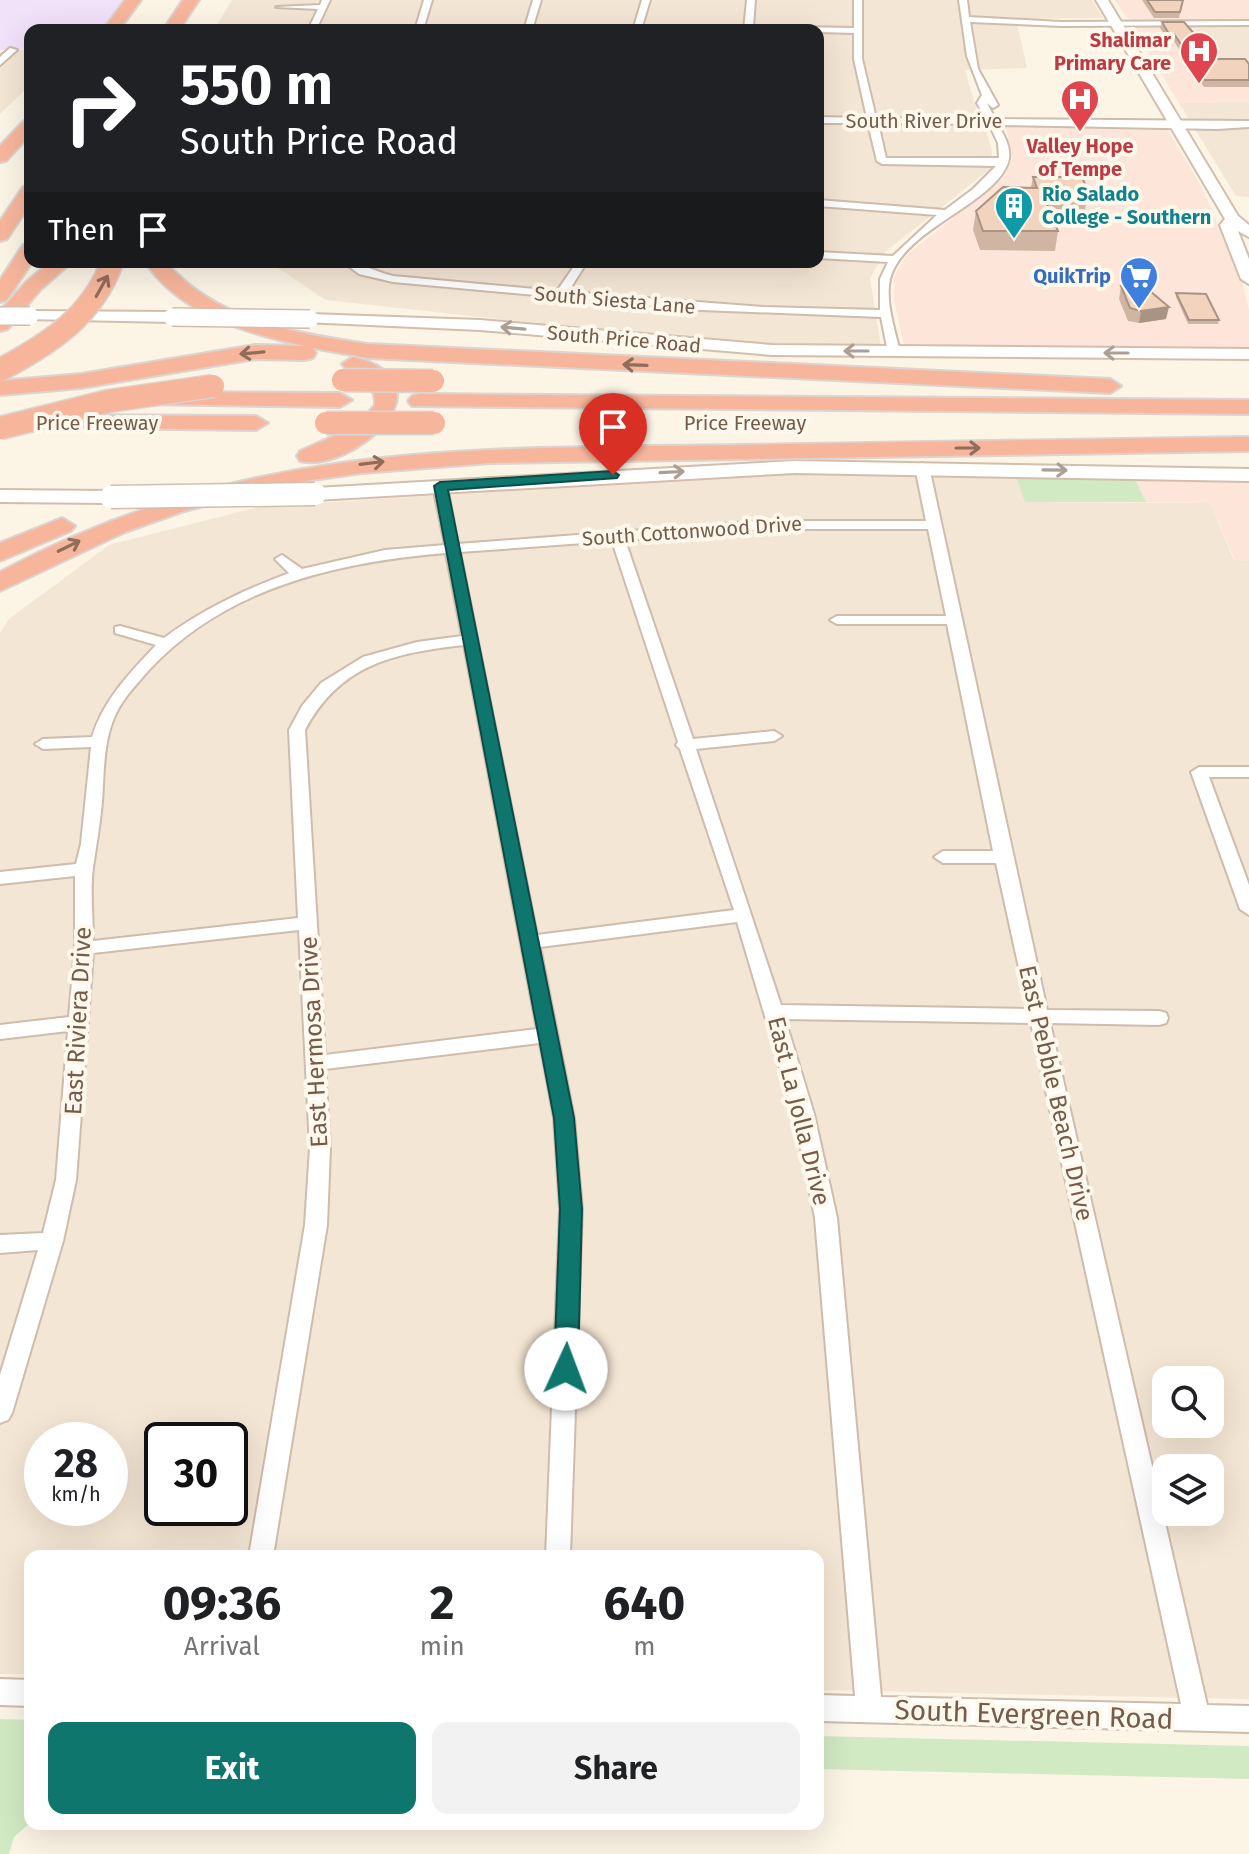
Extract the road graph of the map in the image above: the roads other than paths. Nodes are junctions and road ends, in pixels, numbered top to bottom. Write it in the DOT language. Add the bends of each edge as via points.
graph roads {
  1 [pos="133,0"];
  2 [pos="428,0"];
  3 [pos="537,0"];
  4 [pos="646,0"];
  5 [pos="751,0"];
  6 [pos="858,0"];
  7 [pos="963,0"];
  8 [pos="1102,0"];
  9 [pos="324,4"];
  10 [pos="280,7"];
  11 [pos="965,19"];
  12 [pos="1115,23"];
  13 [pos="1249,23"];
  14 [pos="115,24"];
  15 [pos="315,24"];
  16 [pos="421,24"];
  17 [pos="530,24"];
  18 [pos="639,24"];
  19 [pos="749,24"];
  20 [pos="824,30"];
  21 [pos="859,31"];
  22 [pos="0,50"];
  23 [pos="0,62"];
  24 [pos="824,120"];
  25 [pos="874,120"];
  26 [pos="993,121"];
  27 [pos="1174,122"];
  28 [pos="1249,124"];
  29 [pos="24,131"];
  30 [pos="0,157"];
  31 [pos="1002,163"];
  32 [pos="24,179"];
  33 [pos="24,200"];
  34 [pos="824,203"];
  35 [pos="0,206"];
  36 [pos="949,213"];
  37 [pos="1230,222"];
  38 [pos="1249,232"];
  39 [pos="0,235"];
  40 [pos="1249,250"];
  41 [pos="824,255"];
  42 [pos="24,258"];
  43 [pos="895,259"];
  44 [pos="55,268"];
  45 [pos="110,268"];
  46 [pos="161,268"];
  47 [pos="357,268"];
  48 [pos="578,268"];
  49 [pos="1249,279"];
  50 [pos="0,296"];
  51 [pos="560,296"];
  52 [pos="886,314"];
  53 [pos="0,316"];
  54 [pos="0,324"];
  55 [pos="894,352"];
  56 [pos="1249,354"];
  57 [pos="0,370"];
  58 [pos="1110,386"];
  59 [pos="0,388"];
  60 [pos="1249,388"];
  61 [pos="342,390"];
  62 [pos="0,397"];
  63 [pos="1249,407"];
  64 [pos="0,426"];
  65 [pos="1249,428"];
  66 [pos="1249,444"];
  67 [pos="922,467"];
  68 [pos="1249,475"];
  69 [pos="440,486"];
  70 [pos="0,496"];
  71 [pos="933,525"];
  72 [pos="617,536"];
  73 [pos="452,548"];
  74 [pos="0,553"];
  75 [pos="282,559"];
  76 [pos="299,574"];
  77 [pos="0,583"];
  78 [pos="837,620"];
  79 [pos="955,620"];
  80 [pos="120,630"];
  81 [pos="469,640"];
  82 [pos="166,643"];
  83 [pos="774,736"];
  84 [pos="99,742"];
  85 [pos="43,744"];
  86 [pos="684,745"];
  87 [pos="1249,772"];
  88 [pos="943,857"];
  89 [pos="1003,857"];
  90 [pos="84,869"];
  91 [pos="0,878"];
  92 [pos="1249,909"];
  93 [pos="744,915"];
  94 [pos="308,923"];
  95 [pos="530,942"];
  96 [pos="84,948"];
  97 [pos="774,1012"];
  98 [pos="1038,1015"];
  99 [pos="1159,1018"];
  100 [pos="78,1023"];
  101 [pos="0,1032"];
  102 [pos="548,1035"];
  103 [pos="316,1063"];
  104 [pos="52,1241"];
  105 [pos="0,1244"];
  106 [pos="0,1413"];
  107 [pos="262,1550"];
  108 [pos="558,1550"];
  109 [pos="0,1692"];
  110 [pos="24,1693"];
  111 [pos="824,1708"];
  112 [pos="869,1709"];
  113 [pos="1197,1718"];
  114 [pos="1249,1719"];
  1 -- 14 [label="highway"];
  2 -- 16 [label="street"];
  3 -- 17 [label="street"];
  4 -- 18 [label="street"];
  5 -- 19 [label="street"];
  6 -- 21 [label="street"];
  7 -- 11 [label="street"];
  8 -- 12 [label="main road"];
  9 -- 10 [label="street"];
  9 -- 15 [label="street"];
  11 -- 12 [label="street"];
  11 -- 26 [label="street" via="970,61 987,117"];
  12 -- 13 [label="street"];
  12 -- 27 [label="main road"];
  20 -- 21 [label="street"];
  21 -- 25 [label="street" via="858,59"];
  22 -- 23 [label="street" via="13,50"];
  24 -- 25 [label="street, South River Drive"];
  25 -- 26 [label="street, South River Drive"];
  25 -- 31 [label="street" via="882,161"];
  26 -- 27 [label="street, South River Drive"];
  26 -- 31 [label="street" via="1003,146"];
  27 -- 28 [label="street, South River Drive"];
  27 -- 37 [label="main road"];
  29 -- 30 [label="highway"];
  31 -- 36 [label="street" via="992,178"];
  32 -- 35 [label="highway"];
  33 -- 39 [label="highway"];
  34 -- 36 [label="street"];
  36 -- 43 [label="street"];
  37 -- 38 [label="main road"];
  37 -- 40 [label="main road"];
  37 -- 49 [label="main road"];
  41 -- 43 [label="street"];
  42 -- 50 [label="highway"];
  43 -- 52 [label="street" via="886,275"];
  44 -- 54 [label="highway"];
  57 -- 45 [label="highway, one-way, bridge" via="56,336 83,312 101,290"];
  58 -- 46 [label="highway, one-way" via="368,351 237,320 184,291"];
  47 -- 51 [label="street, South Siesta Lane" via="393,279"];
  48 -- 51 [label="street"];
  51 -- 52 [label="street, South Siesta Lane" via="759,312"];
  52 -- 55 [label="street"];
  55 -- 53 [label="main road, South Price Road, one-way, bridge" via="746,349 480,325"];
  56 -- 55 [label="main road, South Price Road, one-way"];
  58 -- 60 [label="highway"];
  58 -- 61 [label="highway, bridge" via="433,381"];
  74 -- 59 [label="highway, one-way" via="124,505 339,447 371,429 387,404 382,385 366,370 296,352 255,352 81,381"];
  61 -- 62 [label="highway, Price Freeway"];
  61 -- 63 [label="highway, Price Freeway" via="420,401"];
  61 -- 64 [label="highway, bridge" via="213,386"];
  64 -- 65 [label="highway, Price Freeway, bridge"];
  77 -- 66 [label="highway, one-way" via="72,544 186,500 279,477 382,462"];
  67 -- 68 [label="main road, one-way"];
  69 -- 67 [label="main road, one-way" via="735,469"];
  67 -- 71 [label="street, East Pebble Beach Drive"];
  69 -- 70 [label="main road, bridge" via="315,494"];
  69 -- 73 [label="street"];
  71 -- 72 [label="street, South Cottonwood Drive" via="762,525"];
  71 -- 79 [label="street, East Pebble Beach Drive"];
  72 -- 73 [label="street, South Cottonwood Drive"];
  72 -- 86 [label="street, East La Jolla Drive"];
  73 -- 76 [label="street, East Riviera Drive" via="385,554"];
  73 -- 81 [label="street"];
  75 -- 76 [label="street"];
  76 -- 82 [label="street, East Riviera Drive" via="224,603"];
  78 -- 79 [label="street"];
  79 -- 89 [label="street, East Pebble Beach Drive"];
  80 -- 82 [label="street"];
  81 -- 94 [label="street, East Hermosa Drive" via="384,654 349,669 307,705 297,730 296,763"];
  81 -- 95 [label="street"];
  82 -- 84 [label="street, East Riviera Drive" via="123,689"];
  83 -- 86 [label="street"];
  84 -- 85 [label="street"];
  84 -- 90 [label="street, East Riviera Drive"];
  86 -- 93 [label="street, East La Jolla Drive"];
  87 -- 92 [label="street" via="1199,772"];
  88 -- 89 [label="street"];
  89 -- 98 [label="street, East Pebble Beach Drive"];
  90 -- 91 [label="street"];
  90 -- 96 [label="street, East Riviera Drive"];
  93 -- 95 [label="street"];
  93 -- 97 [label="street, East La Jolla Drive"];
  94 -- 96 [label="street"];
  94 -- 103 [label="street, East Hermosa Drive"];
  95 -- 102 [label="street"];
  96 -- 100 [label="street, East Riviera Drive"];
  97 -- 98 [label="street"];
  97 -- 112 [label="street, East La Jolla Drive" via="804,1114 826,1218"];
  98 -- 99 [label="street"];
  98 -- 113 [label="street, East Pebble Beach Drive"];
  100 -- 101 [label="street"];
  100 -- 104 [label="street, East Riviera Drive" via="66,1180"];
  102 -- 103 [label="street"];
  102 -- 108 [label="street" via="564,1118 571,1209"];
  103 -- 107 [label="street, East Hermosa Drive" via="316,1225"];
  104 -- 105 [label="street"];
  104 -- 106 [label="street, East Riviera Drive"];
  109 -- 110 [label="street"];
  111 -- 112 [label="street, South Evergreen Road"];
  112 -- 113 [label="street, South Evergreen Road"];
  113 -- 114 [label="street, South Evergreen Road"];
}
